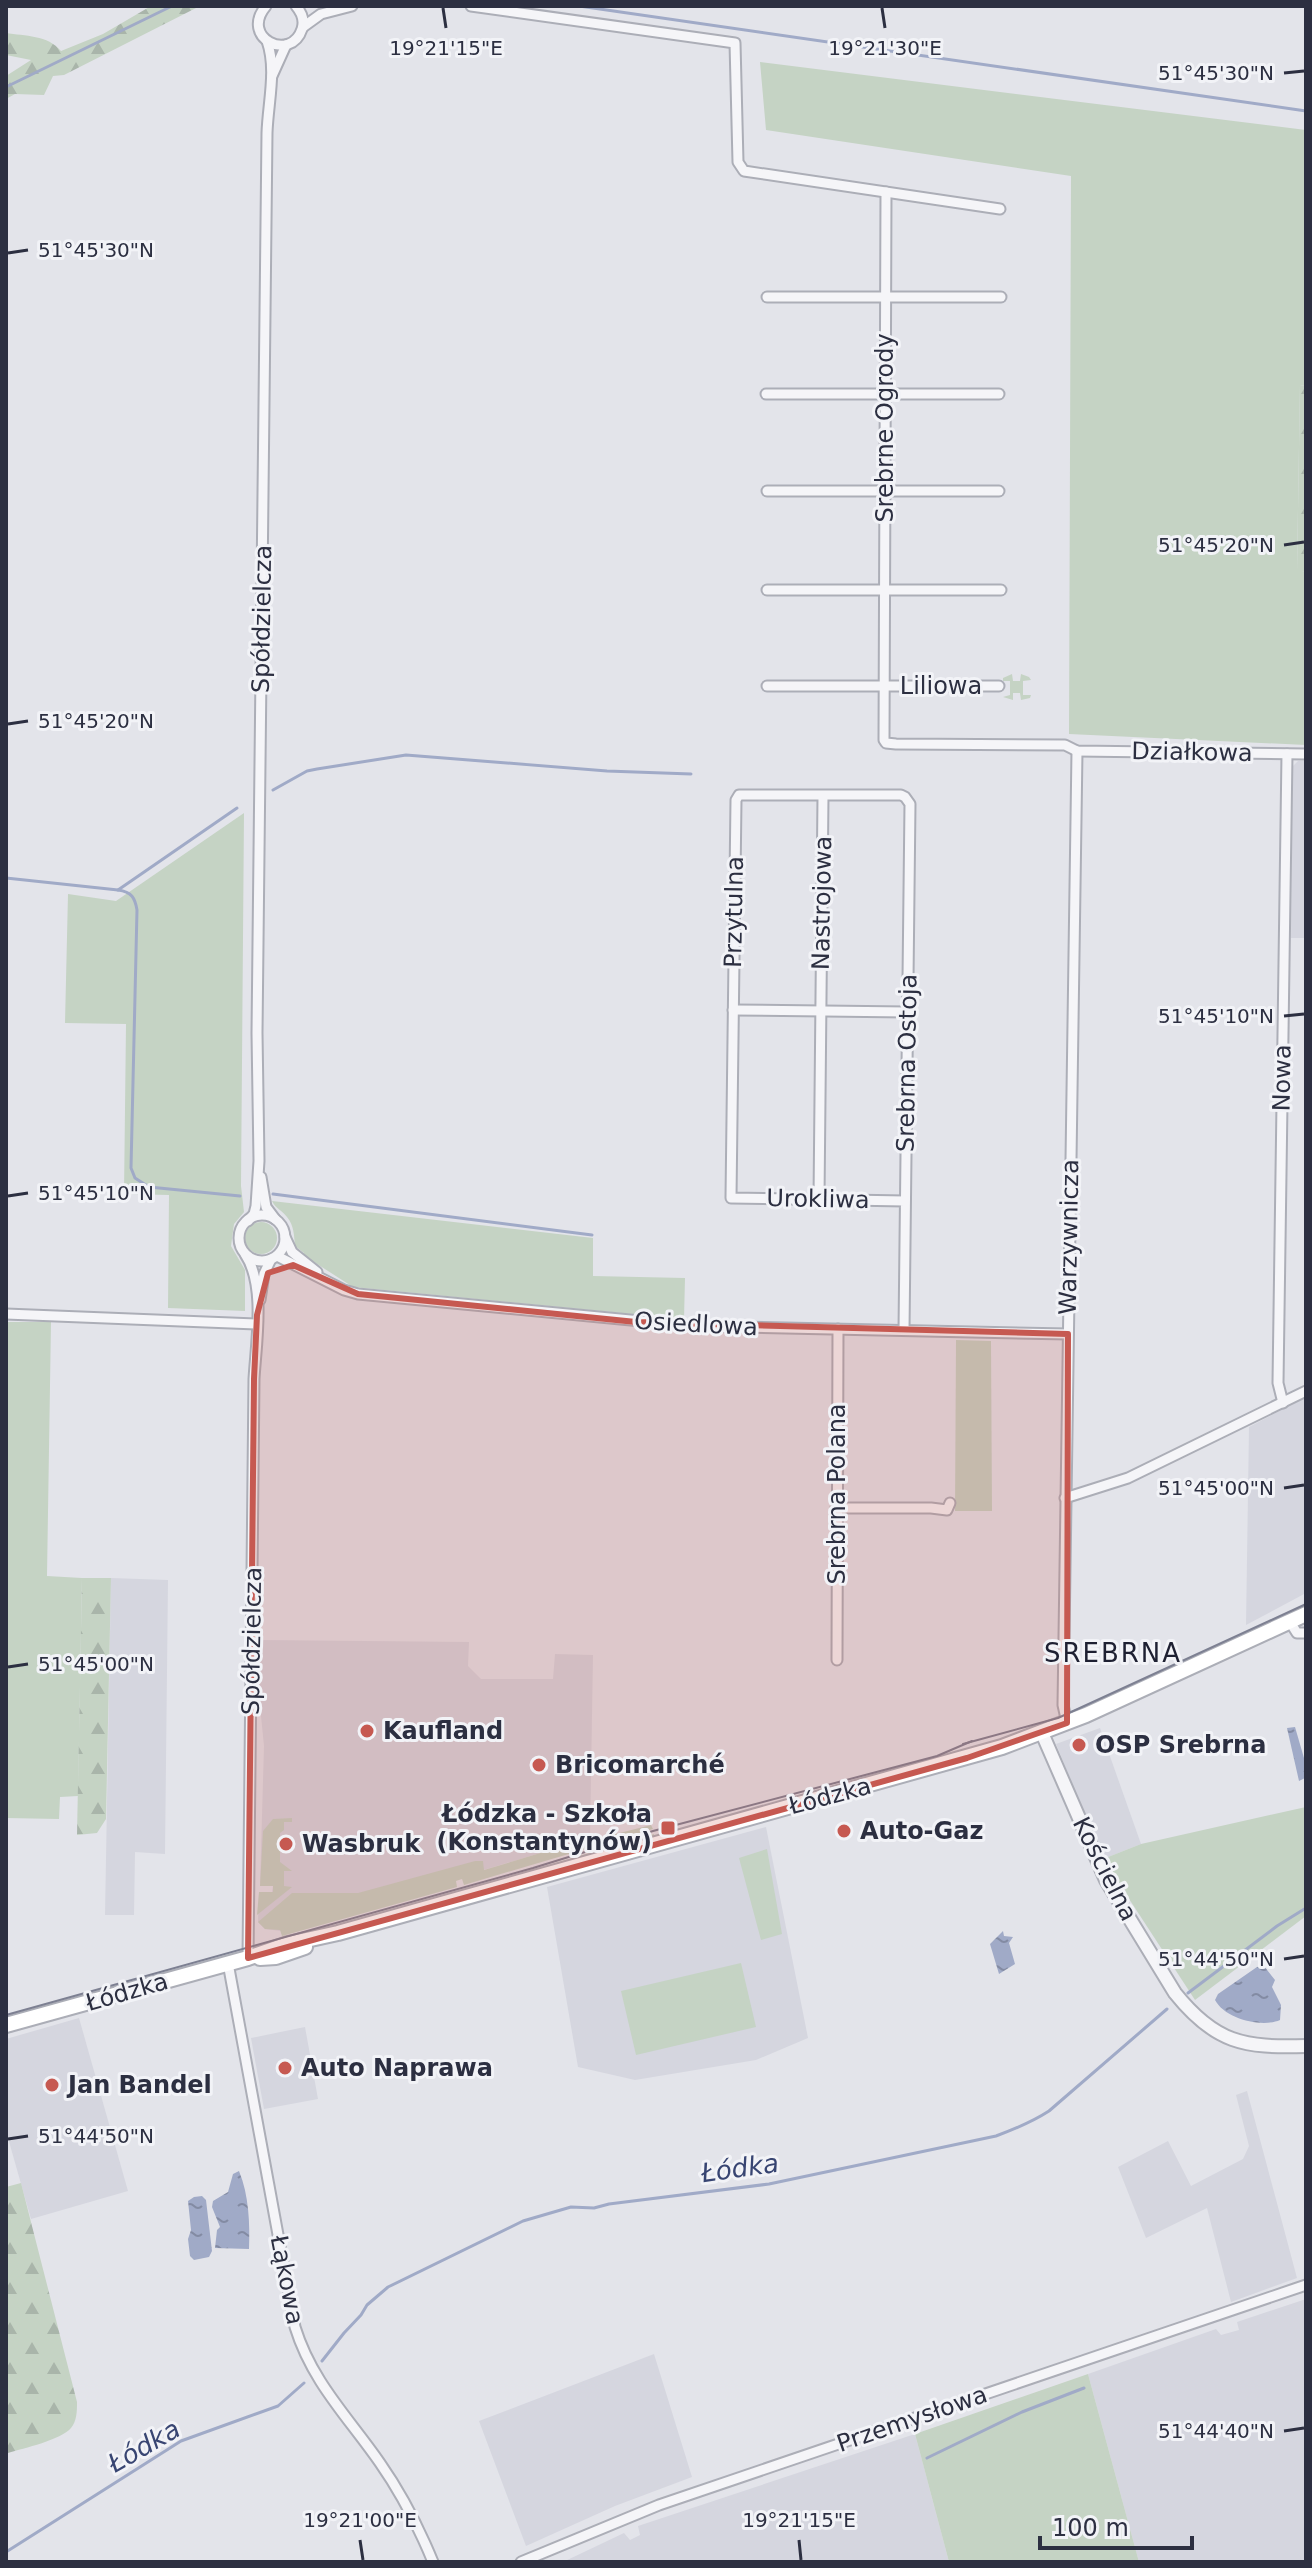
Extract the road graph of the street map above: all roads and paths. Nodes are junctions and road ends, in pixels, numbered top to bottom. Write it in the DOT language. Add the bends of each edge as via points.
graph roads {
  1 [pos="266,6"];
  2 [pos="352,6"];
  3 [pos="471,6"];
  4 [pos="298,8"];
  5 [pos="321,14"];
  6 [pos="303,27"];
  7 [pos="267,41"];
  8 [pos="286,45"];
  9 [pos="272,76"];
  10 [pos="886,192"];
  11 [pos="1000,209"];
  12 [pos="767,297"];
  13 [pos="886,297"];
  14 [pos="1001,297"];
  15 [pos="766,394"];
  16 [pos="999,394"];
  17 [pos="885,395"];
  18 [pos="884,490"];
  19 [pos="767,491"];
  20 [pos="999,491"];
  21 [pos="767,590"];
  22 [pos="883,590"];
  23 [pos="1001,590"];
  24 [pos="767,686"];
  25 [pos="883,686"];
  26 [pos="999,686"];
  27 [pos="1077,751"];
  28 [pos="1287,754"];
  29 [pos="1306,754"];
  30 [pos="823,796"];
  31 [pos="905,797"];
  32 [pos="733,1010"];
  33 [pos="820,1011"];
  34 [pos="907,1012"];
  35 [pos="259,1161"];
  36 [pos="731,1198"];
  37 [pos="819,1199"];
  38 [pos="905,1201"];
  39 [pos="248,1221"];
  40 [pos="278,1222"];
  41 [pos="285,1237"];
  42 [pos="245,1254"];
  43 [pos="274,1257"];
  44 [pos="293,1265"];
  45 [pos="264,1279"];
  46 [pos="329,1281"];
  47 [pos="6,1314"];
  48 [pos="257,1319"];
  49 [pos="838,1329"];
  50 [pos="904,1330"];
  51 [pos="1068,1334"];
  52 [pos="1306,1391"];
  53 [pos="1283,1403"];
  54 [pos="1065,1498"];
  55 [pos="950,1503"];
  56 [pos="836,1508"];
  57 [pos="1306,1614"];
  58 [pos="1290,1622"];
  59 [pos="1306,1633"];
  60 [pos="837,1660"];
  61 [pos="1067,1723"];
  62 [pos="1042,1733"];
  63 [pos="248,1958"];
  64 [pos="228,1963"];
  65 [pos="6,2025"];
  66 [pos="1306,2046"];
  67 [pos="1306,2285"];
  68 [pos="433,2562"];
  69 [pos="521,2562"];
  1 -- 7 [label="street" via="258,22"];
  2 -- 5 [label="street"];
  3 -- 10 [label="street" via="735,43 738,162 744,171"];
  4 -- 5 [label="street"];
  4 -- 6 [label="street"];
  5 -- 6 [label="street"];
  6 -- 8 [label="street"];
  7 -- 8 [label="street"];
  7 -- 9 [label="street"];
  8 -- 9 [label="street"];
  9 -- 35 [label="street, Spółdzielcza" via="267,133"];
  10 -- 11 [label="street"];
  10 -- 13 [label="street, Srebrne Ogrody"];
  12 -- 13 [label="street"];
  13 -- 14 [label="street"];
  13 -- 17 [label="street, Srebrne Ogrody"];
  15 -- 17 [label="street"];
  16 -- 17 [label="street"];
  17 -- 18 [label="street, Srebrne Ogrody"];
  18 -- 19 [label="street"];
  18 -- 20 [label="street"];
  18 -- 22 [label="street, Srebrne Ogrody"];
  21 -- 22 [label="street"];
  22 -- 23 [label="street"];
  22 -- 25 [label="street, Srebrne Ogrody"];
  24 -- 25 [label="street, Liliowa"];
  25 -- 26 [label="street, Liliowa"];
  25 -- 27 [label="street, Srebrne Ogrody" via="886,743 1065,745"];
  27 -- 28 [label="street, Działkowa"];
  27 -- 51 [label="street, Warzywnicza"];
  28 -- 29 [label="street, Działkowa"];
  28 -- 53 [label="street, Nowa" via="1278,1383"];
  30 -- 31 [label="street, Przytulna"];
  30 -- 32 [label="street, Przytulna" via="736,797"];
  30 -- 33 [label="street, Nastrojowa"];
  31 -- 34 [label="street, Srebrna Ostoja" via="910,804"];
  32 -- 33 [label="street"];
  32 -- 36 [label="street, Przytulna"];
  33 -- 34 [label="street"];
  33 -- 37 [label="street, Nastrojowa"];
  34 -- 38 [label="street, Srebrna Ostoja"];
  35 -- 39 [label="street" via="256,1206"];
  35 -- 40 [label="street" via="266,1207"];
  36 -- 37 [label="street, Urokliwa"];
  37 -- 38 [label="street, Urokliwa"];
  38 -- 50 [label="street, Srebrna Ostoja"];
  39 -- 40 [label="street" via="266,1216"];
  39 -- 42 [label="street" via="239,1237"];
  40 -- 41 [label="street"];
  41 -- 43 [label="street"];
  41 -- 46 [label="street, Osiedlowa" via="292,1252"];
  42 -- 43 [label="street" via="255,1260"];
  42 -- 48 [label="street" via="254,1273"];
  43 -- 44 [label="street, Osiedlowa"];
  43 -- 45 [label="street"];
  44 -- 45 [label="street" via="274,1268"];
  44 -- 46 [label="street, Osiedlowa"];
  45 -- 48 [label="street"];
  46 -- 49 [label="street, Osiedlowa" via="367,1295 624,1321"];
  47 -- 48 [label="street"];
  48 -- 63 [label="street, Spółdzielcza"];
  49 -- 50 [label="street, Osiedlowa"];
  49 -- 56 [label="street, Srebrna Polana"];
  50 -- 51 [label="street, Osiedlowa"];
  51 -- 54 [label="street, Warzywnicza"];
  52 -- 53 [label="street"];
  53 -- 54 [label="street" via="1128,1478"];
  54 -- 61 [label="street, Warzywnicza"];
  55 -- 56 [label="street" via="941,1511"];
  56 -- 60 [label="street, Srebrna Polana"];
  57 -- 58 [label="main road, Łódzka"];
  58 -- 59 [label="street" via="1297,1633"];
  58 -- 61 [label="main road, Łódzka"];
  61 -- 62 [label="main road, Łódzka"];
  62 -- 63 [label="main road, Łódzka" via="338,1933 284,1955"];
  62 -- 66 [label="street, Kościelna" via="1106,1880 1185,2007 1236,2042"];
  63 -- 64 [label="main road, Łódzka"];
  64 -- 65 [label="main road, Łódzka"];
  64 -- 68 [label="street, Łąkowa" via="301,2349 394,2486"];
  67 -- 69 [label="street, Przemysłowa" via="659,2505"];
}
